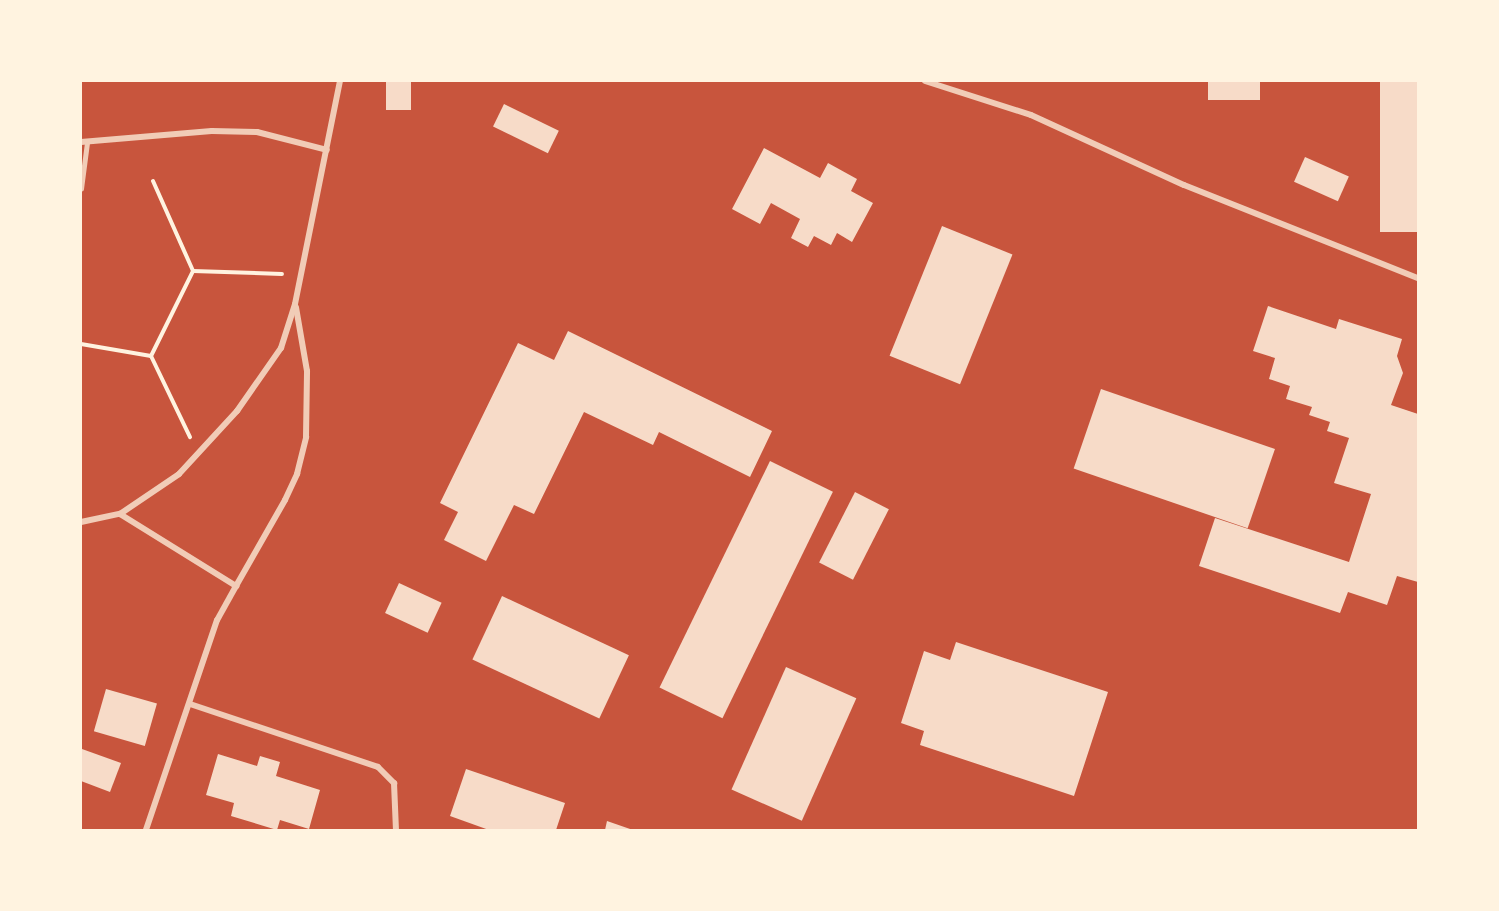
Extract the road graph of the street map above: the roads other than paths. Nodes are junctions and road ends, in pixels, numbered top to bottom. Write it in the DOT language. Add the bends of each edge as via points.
graph roads {
  1 [pos="340,81"];
  2 [pos="925,81"];
  3 [pos="84,143"];
  4 [pos="327,150"];
  5 [pos="81,189"];
  6 [pos="1418,278"];
  7 [pos="295,304"];
  8 [pos="120,513"];
  9 [pos="81,522"];
  10 [pos="236,586"];
  11 [pos="190,704"];
  12 [pos="146,830"];
  13 [pos="396,830"];
  1 -- 4 [label="street"];
  2 -- 6 [label="street" via="1031,115 1184,184"];
  3 -- 4 [label="street" via="213,131 257,132"];
  3 -- 5 [label="lane"];
  4 -- 7 [label="street"];
  7 -- 8 [label="street" via="281,348 237,411 179,474"];
  7 -- 10 [label="street" via="307,371 306,437 297,474 285,500"];
  8 -- 9 [label="street"];
  8 -- 10 [label="street"];
  10 -- 11 [label="street" via="217,620"];
  11 -- 12 [label="street"];
  11 -- 13 [label="street" via="378,767 394,783"];
}
